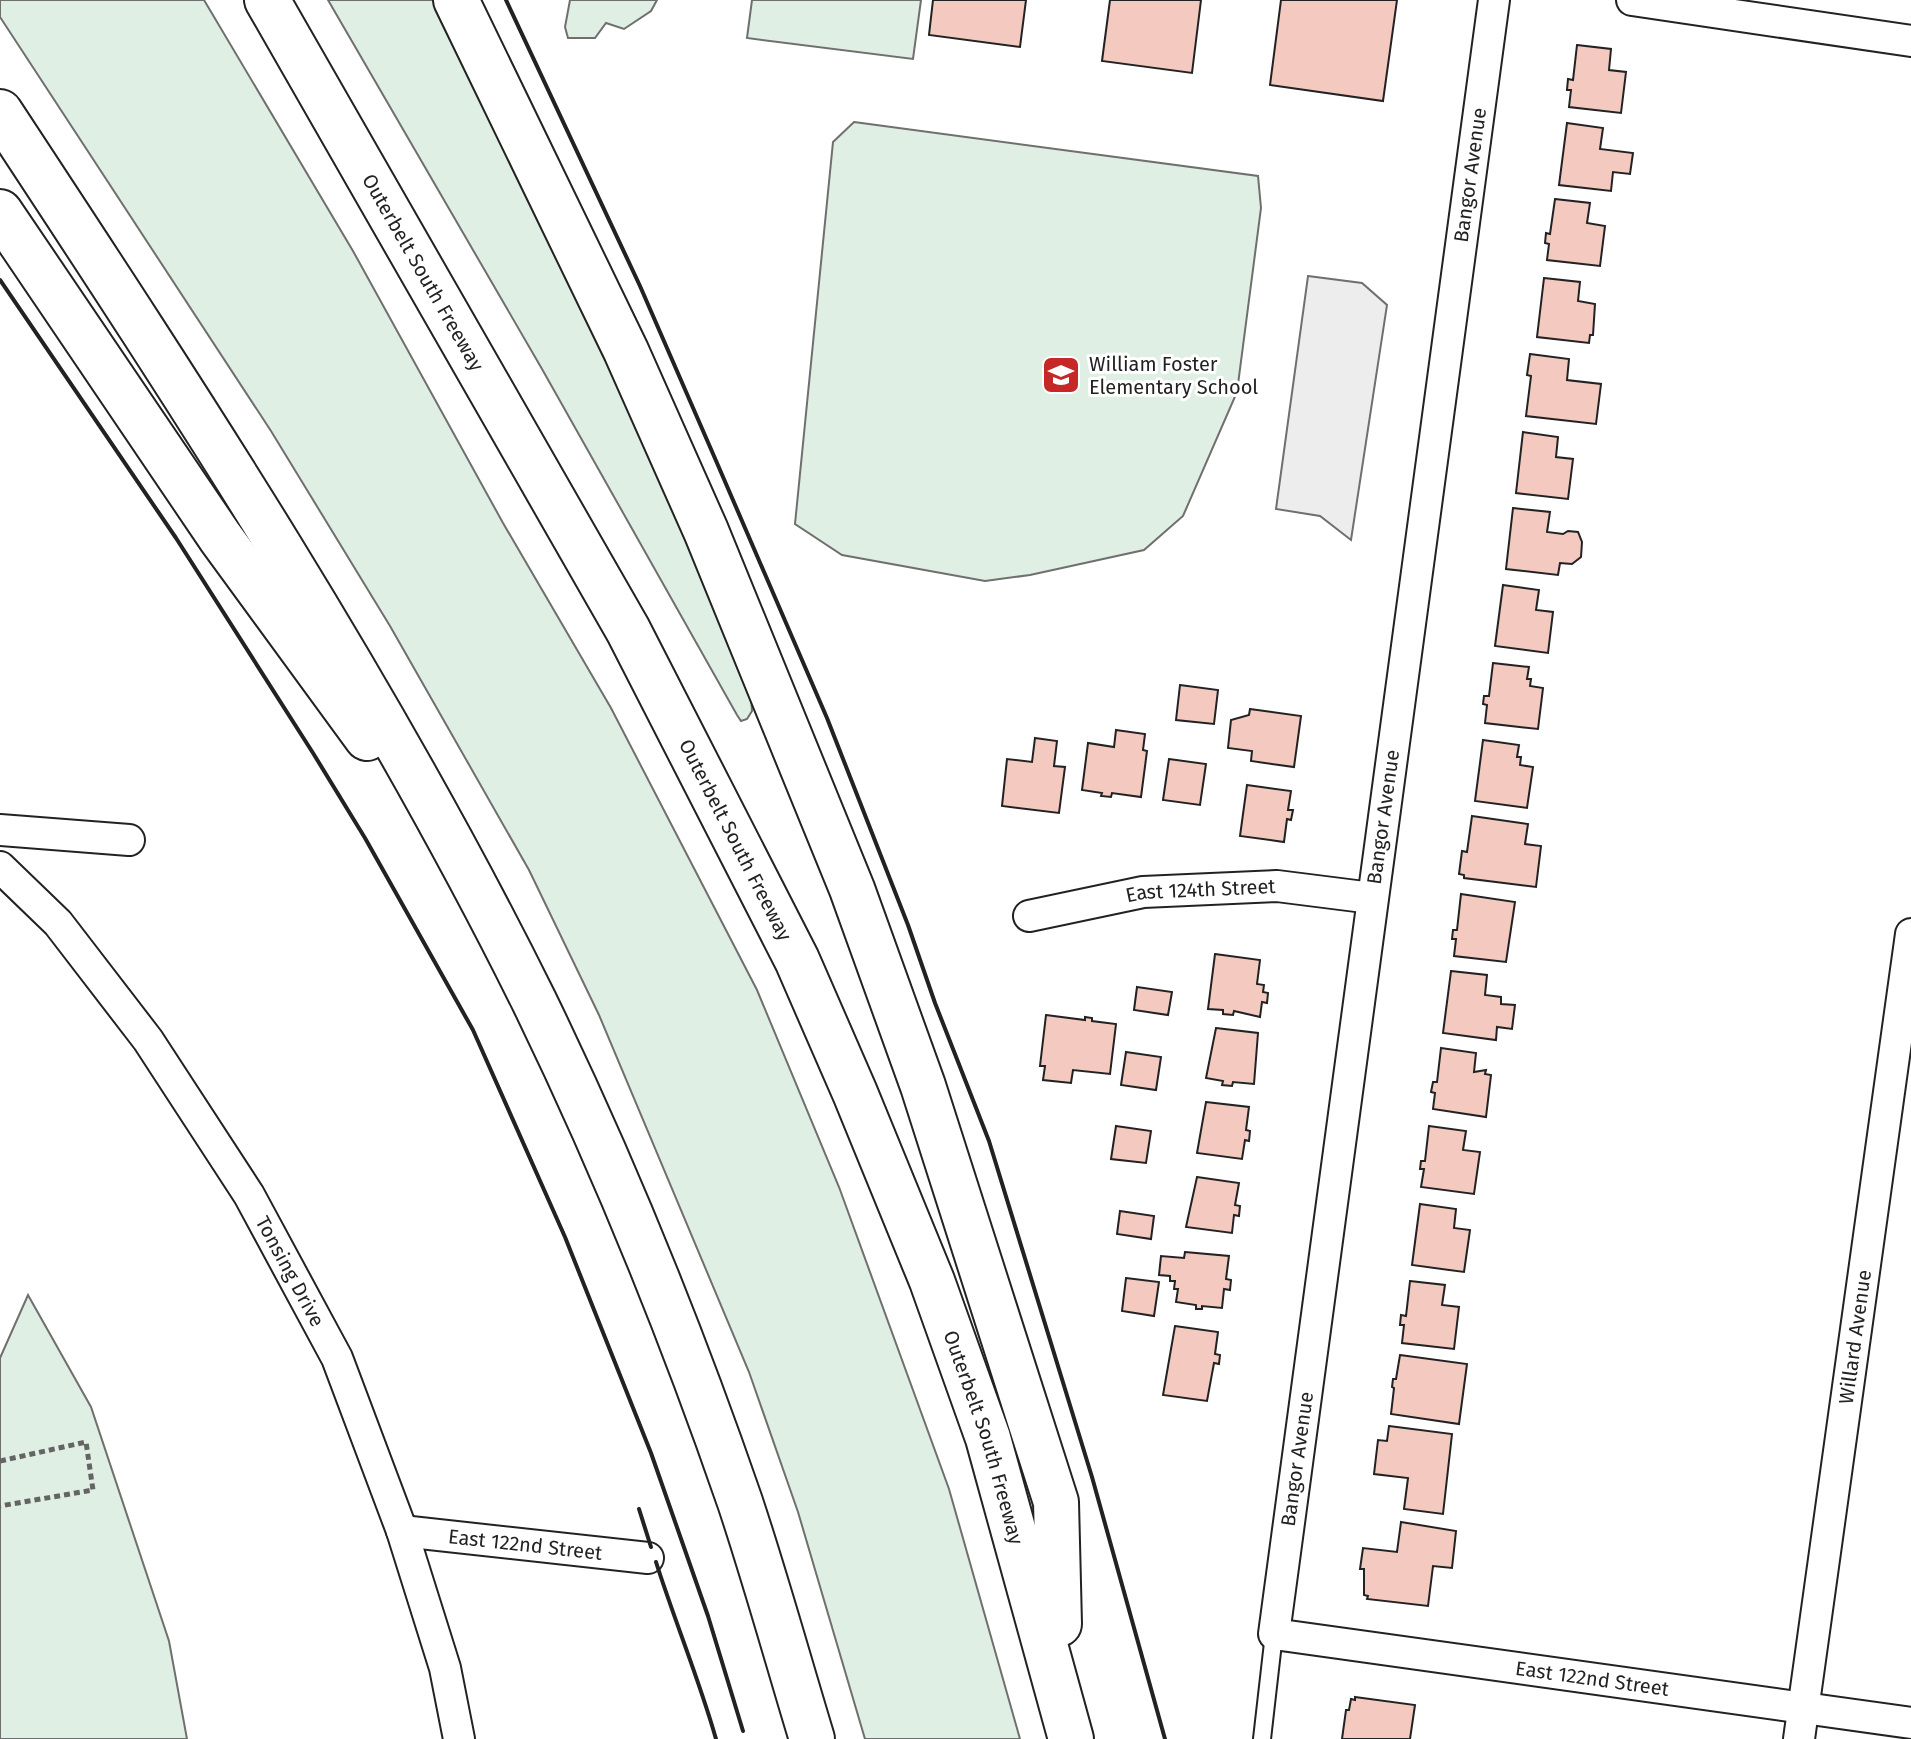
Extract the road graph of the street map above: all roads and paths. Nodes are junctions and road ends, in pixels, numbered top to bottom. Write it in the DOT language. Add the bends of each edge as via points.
graph roads {
  1 [pos="267,0"];
  2 [pos="456,0"];
  3 [pos="1494,0"];
  4 [pos="1632,0"];
  5 [pos="1911,41"];
  6 [pos="0,112"];
  7 [pos="0,212"];
  8 [pos="0,830"];
  9 [pos="129,840"];
  10 [pos="0,867"];
  11 [pos="468,871"];
  12 [pos="1372,898"];
  13 [pos="1029,916"];
  14 [pos="1911,934"];
  15 [pos="0,1461"];
  16 [pos="0,1506"];
  17 [pos="402,1531"];
  18 [pos="648,1558"];
  19 [pos="1274,1634"];
  20 [pos="1803,1707"];
  21 [pos="1067,1720"];
  22 [pos="1911,1723"];
  23 [pos="459,1739"];
  24 [pos="812,1739"];
  25 [pos="1262,1739"];
  26 [pos="1799,1739"];
  1 -- 21 [label="highway, Outerbelt South Freeway" via="628,630 797,960 932,1281 983,1424"];
  2 -- 21 [label="highway" via="626,351 706,531 852,889 923,1086 1056,1502"];
  3 -- 12 [label="street, Bangor Avenue"];
  4 -- 5 [label="street"];
  6 -- 11 [label="highway" via="216,441 335,635"];
  7 -- 11 [label="highway" via="245,573"];
  8 -- 9 [label="street"];
  10 -- 17 [label="street, Tonsing Drive" via="58,923 148,1040 249,1195 337,1358"];
  11 -- 24 [label="highway" via="588,1118 672,1315 741,1505"];
  12 -- 13 [label="street, East 124th Street" via="1277,886 1143,892"];
  12 -- 19 [label="street, Bangor Avenue"];
  14 -- 20 [label="street, Willard Avenue"];
  15 -- 16 [label="path" via="86,1442 93,1490"];
  17 -- 18 [label="street, East 122nd Street"];
  17 -- 23 [label="street, Tonsing Drive" via="445,1668"];
  19 -- 20 [label="street, East 122nd Street"];
  19 -- 25 [label="lane"];
  20 -- 22 [label="street, East 122nd Street"];
  20 -- 26 [label="street, Willard Avenue"];
}
